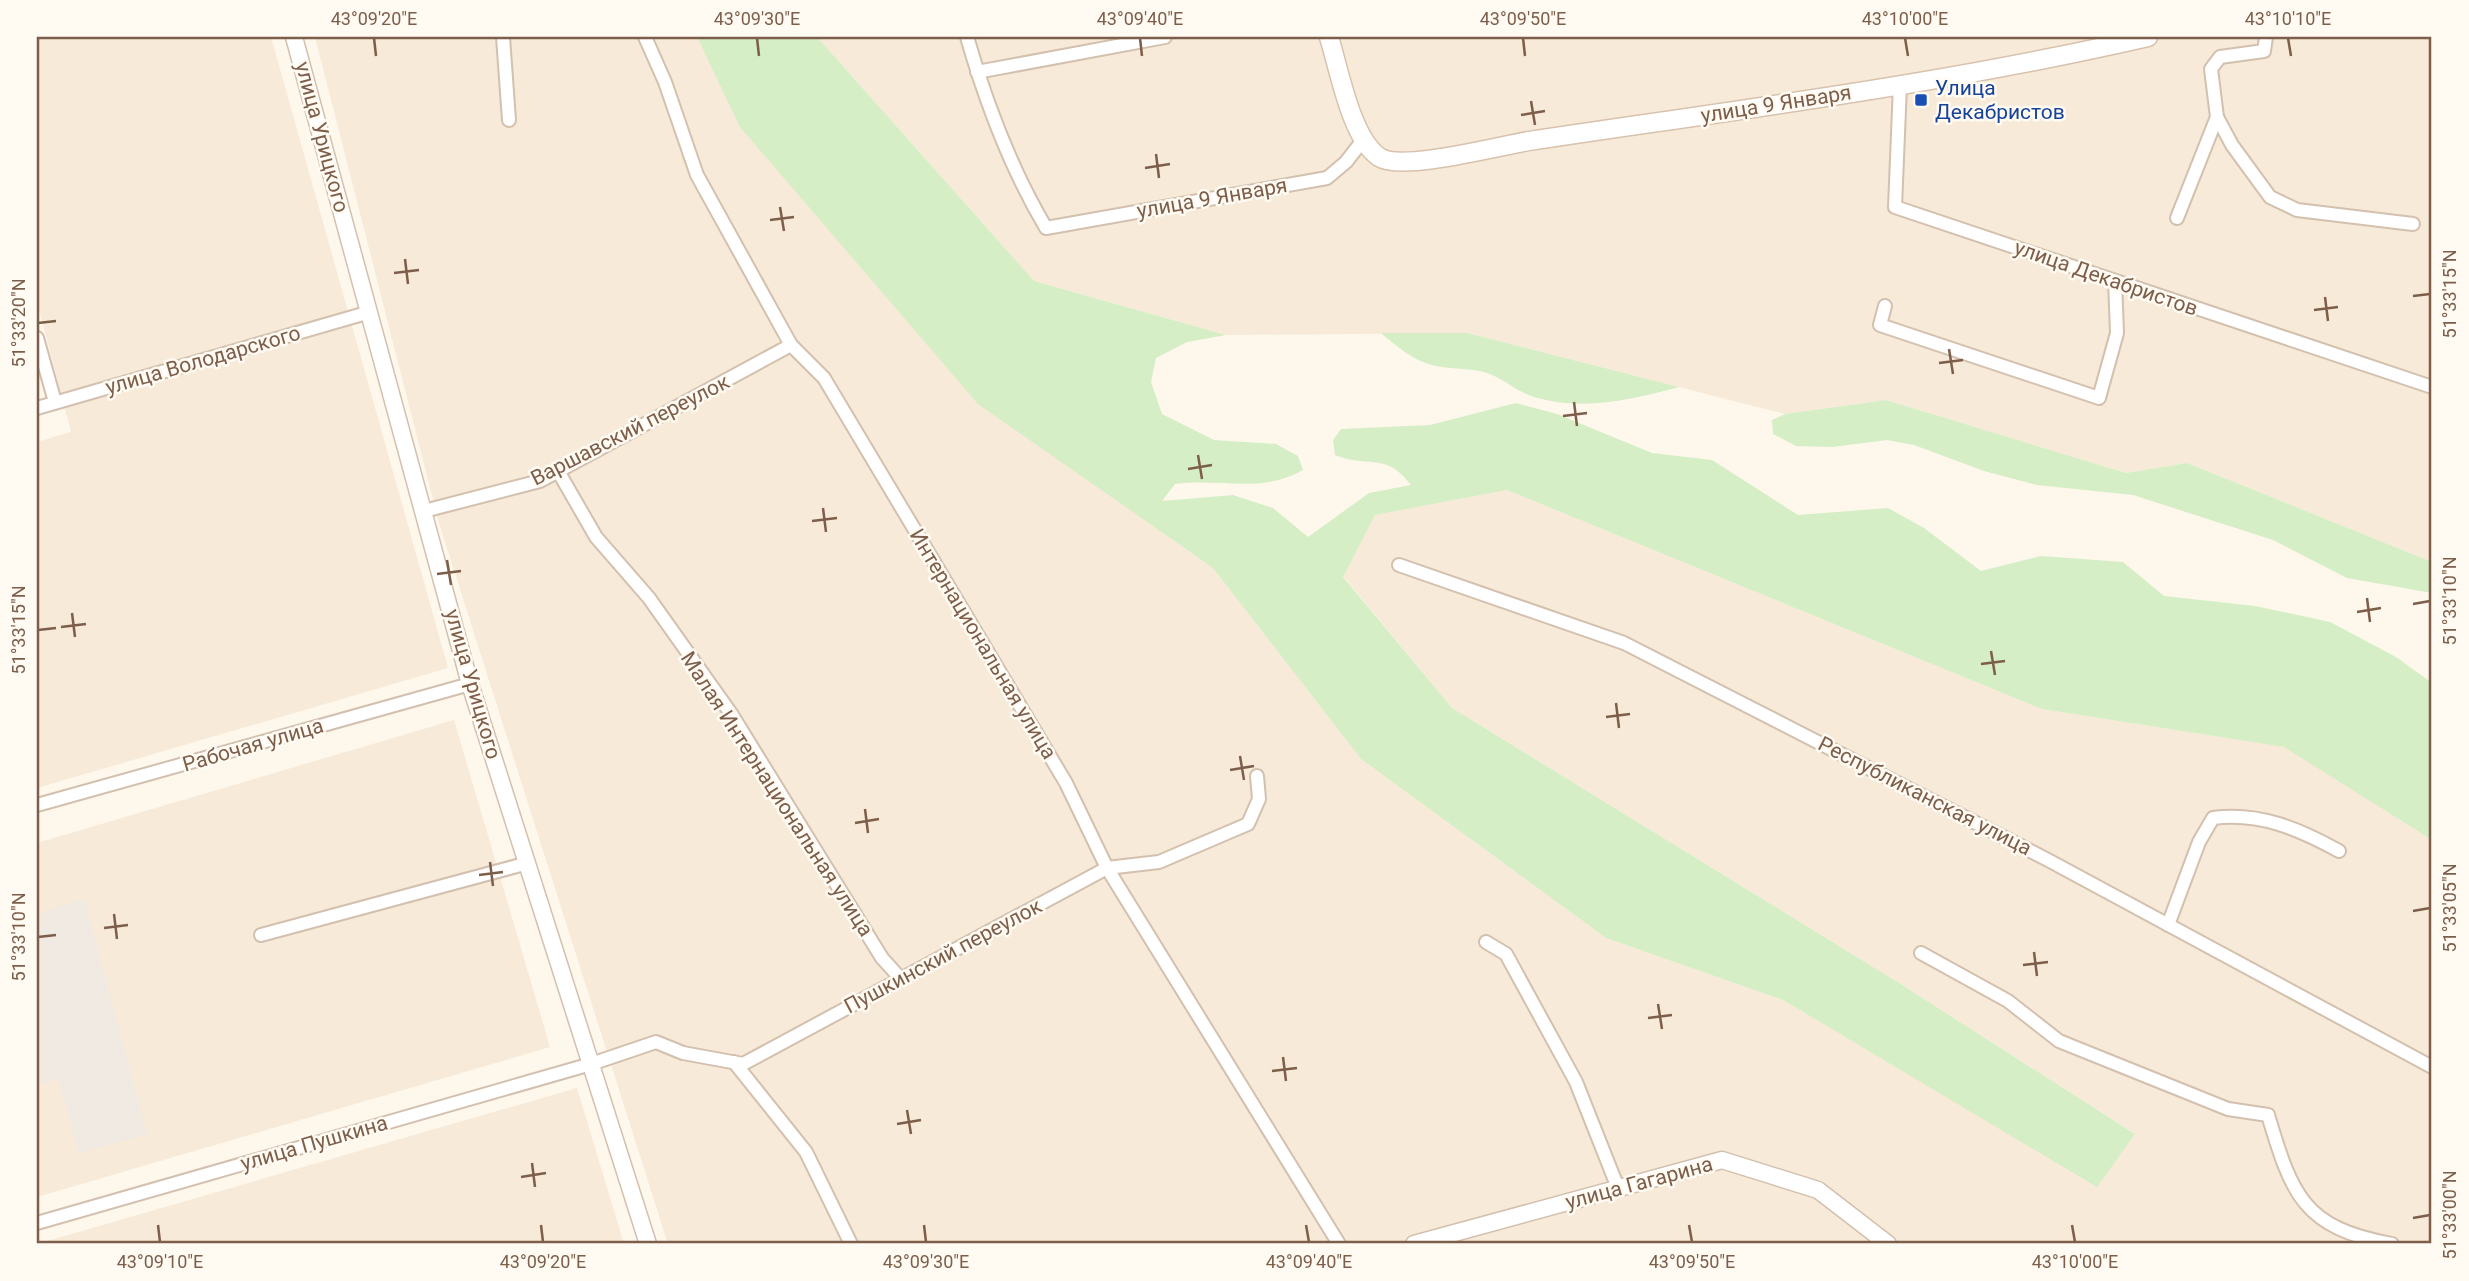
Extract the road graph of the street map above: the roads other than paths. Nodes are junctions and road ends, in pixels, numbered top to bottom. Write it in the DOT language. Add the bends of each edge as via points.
graph roads {
  1 [pos="294,37"];
  2 [pos="503,37"];
  3 [pos="645,37"];
  4 [pos="967,37"];
  5 [pos="1165,37"];
  6 [pos="1329,37"];
  7 [pos="2148,37"];
  8 [pos="2266,37"];
  9 [pos="977,72"];
  10 [pos="1900,85"];
  11 [pos="2217,117"];
  12 [pos="509,120"];
  13 [pos="1363,141"];
  14 [pos="2177,218"];
  15 [pos="2413,224"];
  16 [pos="2115,281"];
  17 [pos="1885,306"];
  18 [pos="370,312"];
  19 [pos="37,338"];
  20 [pos="791,345"];
  21 [pos="2432,387"];
  22 [pos="55,402"];
  23 [pos="37,408"];
  24 [pos="558,471"];
  25 [pos="424,510"];
  26 [pos="1399,565"];
  27 [pos="470,684"];
  28 [pos="1257,776"];
  29 [pos="37,805"];
  30 [pos="2339,851"];
  31 [pos="528,863"];
  32 [pos="1107,868"];
  33 [pos="2168,925"];
  34 [pos="261,935"];
  35 [pos="1486,942"];
  36 [pos="1922,953"];
  37 [pos="901,979"];
  38 [pos="734,1062"];
  39 [pos="591,1064"];
  40 [pos="2432,1067"];
  41 [pos="1618,1188"];
  42 [pos="37,1223"];
  43 [pos="648,1244"];
  44 [pos="851,1244"];
  45 [pos="1339,1244"];
  46 [pos="1414,1244"];
  47 [pos="1888,1244"];
  48 [pos="2392,1244"];
  1 -- 18 [label="street, улица Урицкого"];
  2 -- 12 [label="street"];
  3 -- 20 [label="street, Интернациональная улица" via="697,175"];
  4 -- 9 [label="street"];
  5 -- 9 [label="street"];
  6 -- 13 [label="main road"];
  7 -- 10 [label="main road, улица 9 Января"];
  8 -- 11 [label="street" via="2263,51 2220,57 2211,69"];
  9 -- 13 [label="street, улица 9 Января" via="1020,185 1046,228 1327,177"];
  10 -- 13 [label="main road, улица 9 Января" via="1403,163 1380,158"];
  10 -- 16 [label="street, улица Декабристов" via="1895,206"];
  11 -- 14 [label="street"];
  11 -- 15 [label="street" via="2270,197 2297,210"];
  16 -- 17 [label="street" via="2117,333 2099,398 1880,325"];
  16 -- 21 [label="street, улица Декабристов"];
  18 -- 22 [label="street, улица Володарского"];
  18 -- 25 [label="street, улица Урицкого"];
  19 -- 22 [label="street"];
  20 -- 24 [label="street, Варшавский переулок"];
  20 -- 32 [label="street, Интернациональная улица" via="824,378 1066,783"];
  22 -- 23 [label="street, улица Володарского"];
  24 -- 25 [label="street, Варшавский переулок" via="540,481"];
  24 -- 37 [label="street, Малая Интернациональная улица" via="596,537 649,598 732,715 882,958"];
  25 -- 27 [label="street, улица Урицкого"];
  26 -- 33 [label="street, Республиканская улица" via="1624,643"];
  27 -- 29 [label="street, Рабочая улица"];
  27 -- 31 [label="street, улица Урицкого"];
  28 -- 32 [label="street, Пушкинский переулок" via="1259,799 1248,824 1159,862"];
  30 -- 33 [label="street" via="2271,820 2213,818 2199,842"];
  31 -- 34 [label="street"];
  31 -- 39 [label="street, улица Урицкого"];
  32 -- 37 [label="street, Пушкинский переулок"];
  32 -- 45 [label="street, Интернациональная улица"];
  33 -- 40 [label="street, Республиканская улица"];
  35 -- 41 [label="street" via="1506,954 1576,1082"];
  36 -- 48 [label="street" via="2008,1002 2059,1041 2228,1109 2268,1115 2282,1164 2308,1208 2357,1236"];
  37 -- 38 [label="street, Пушкинский переулок" via="743,1064"];
  38 -- 39 [label="street, Пушкинский переулок" via="683,1054 656,1042"];
  38 -- 44 [label="street" via="806,1152"];
  39 -- 42 [label="street, улица Пушкина"];
  39 -- 43 [label="street, улица Урицкого"];
  41 -- 46 [label="street, улица Гагарина"];
  41 -- 47 [label="street, улица Гагарина" via="1722,1160 1818,1189"];
}
